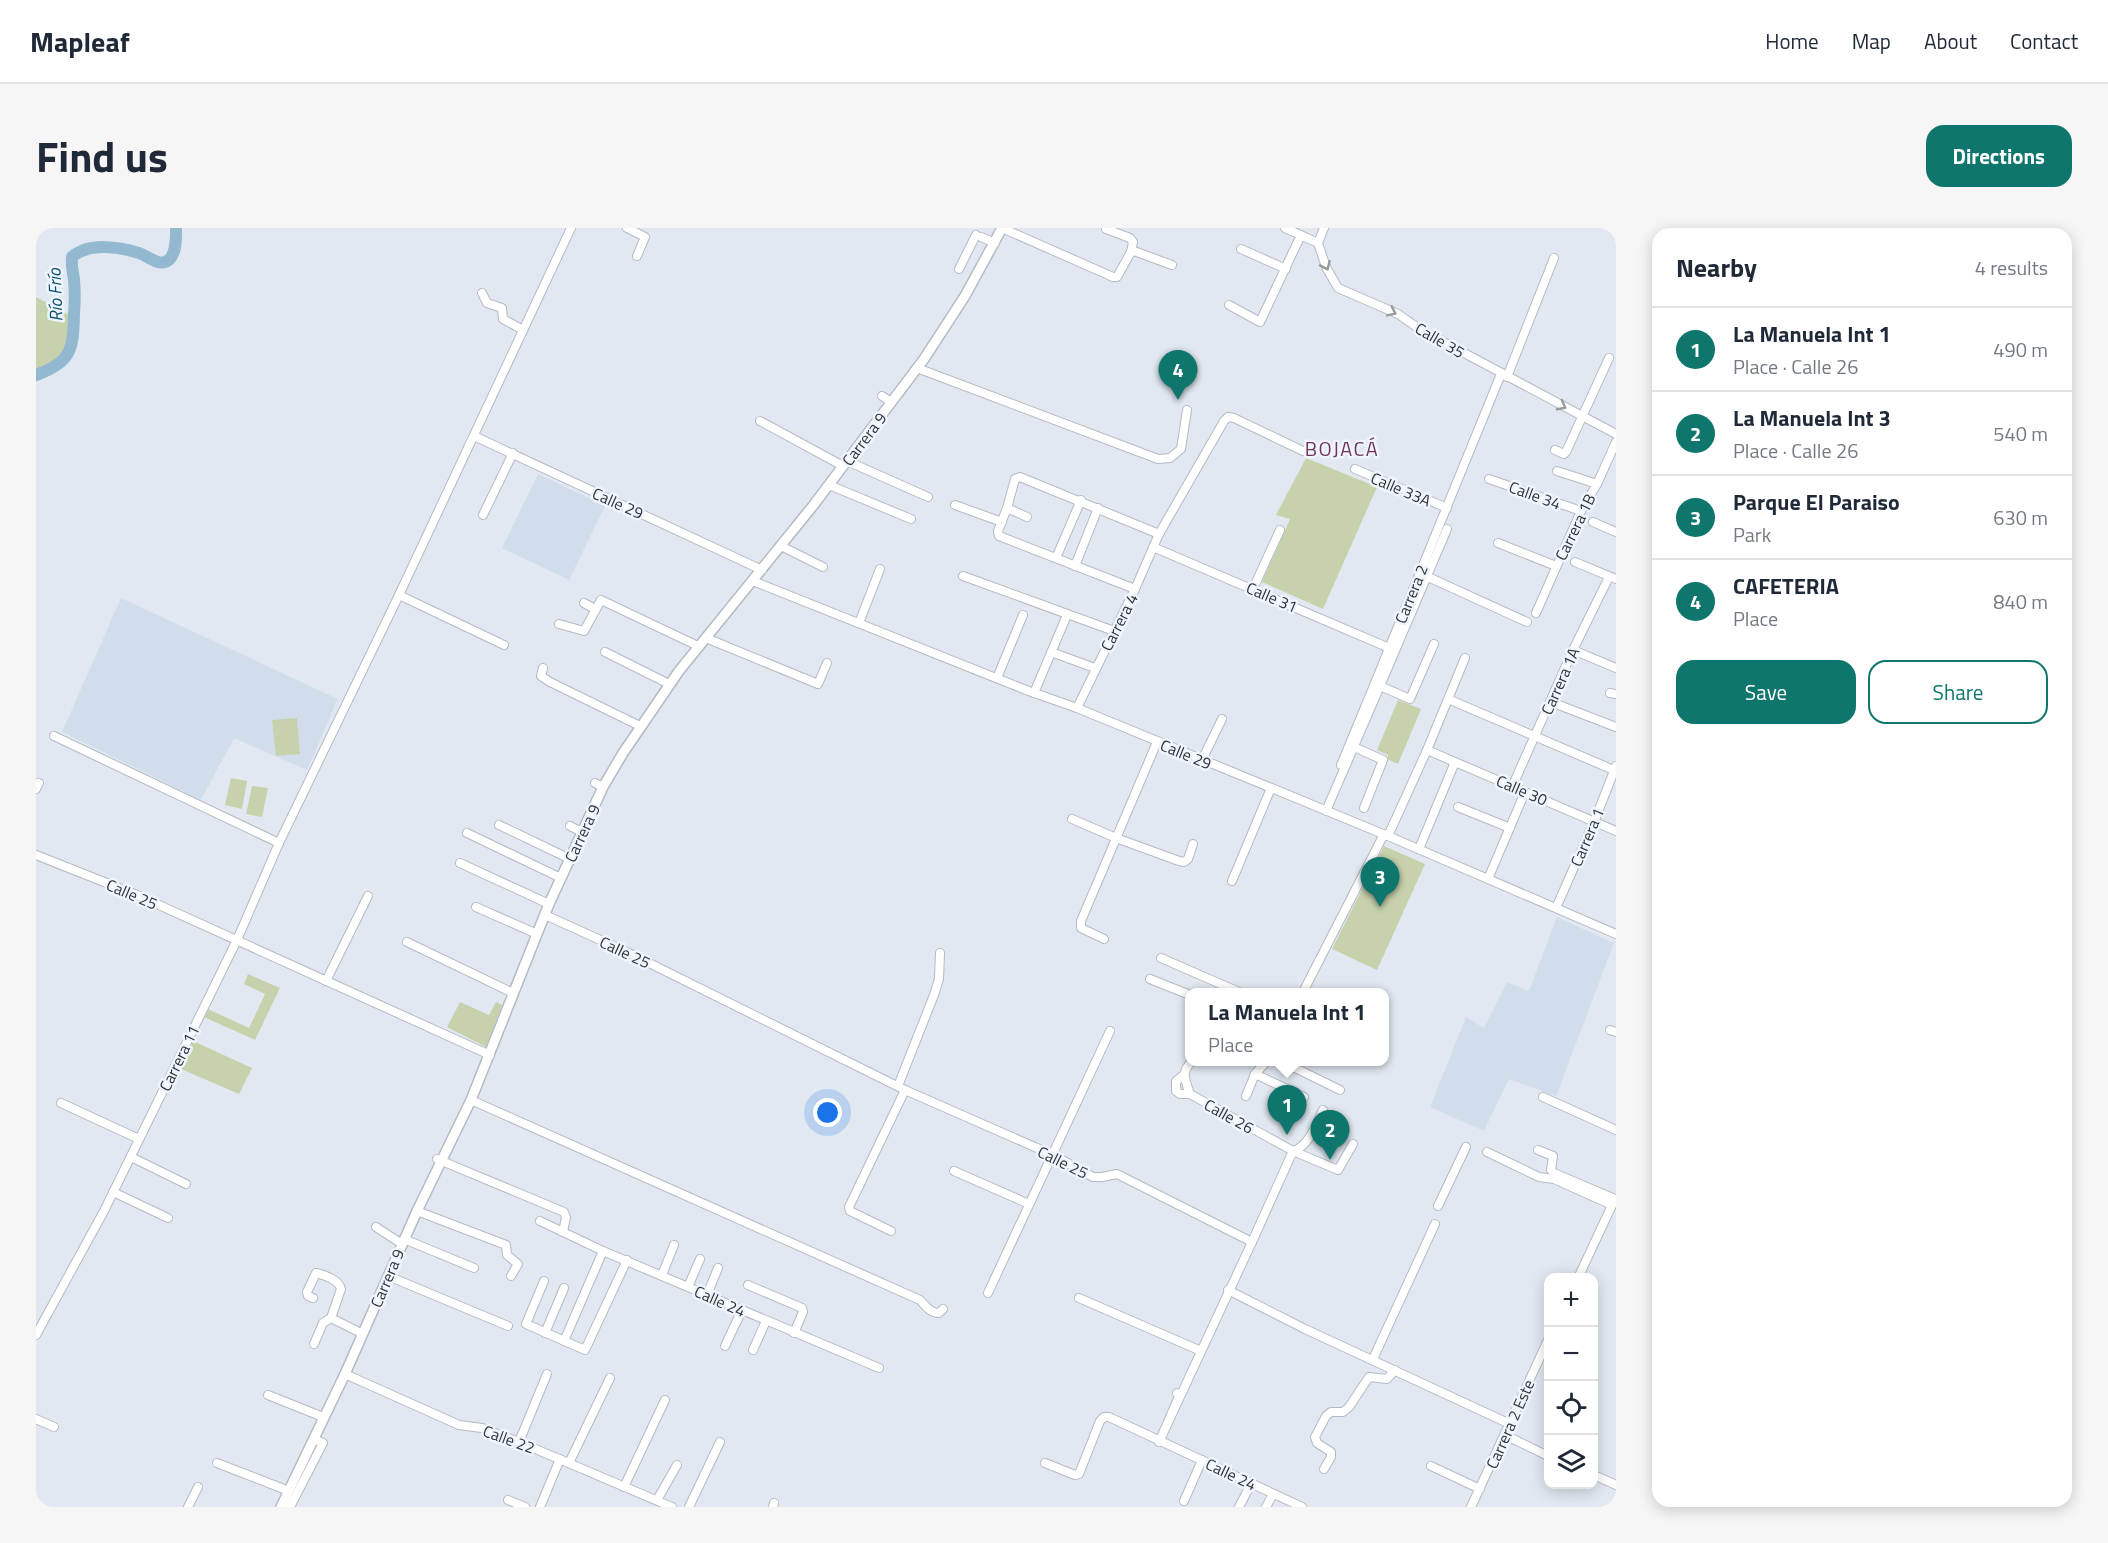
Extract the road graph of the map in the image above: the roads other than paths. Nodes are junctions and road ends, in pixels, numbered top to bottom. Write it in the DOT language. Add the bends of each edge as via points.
graph roads {
  1 [pos="571,228"];
  2 [pos="627,228"];
  3 [pos="1002,228"];
  4 [pos="1285,228"];
  5 [pos="1324,228"];
  6 [pos="1106,229"];
  7 [pos="1301,235"];
  8 [pos="995,243"];
  9 [pos="1318,243"];
  10 [pos="1241,249"];
  11 [pos="1131,252"];
  12 [pos="637,256"];
  13 [pos="1554,258"];
  14 [pos="1172,265"];
  15 [pos="960,269"];
  16 [pos="1286,269"];
  17 [pos="482,293"];
  18 [pos="1229,306"];
  19 [pos="523,330"];
  20 [pos="1609,358"];
  21 [pos="916,368"];
  22 [pos="1504,376"];
  23 [pos="882,396"];
  24 [pos="891,402"];
  25 [pos="1187,410"];
  26 [pos="1583,417"];
  27 [pos="760,421"];
  28 [pos="1616,434"];
  29 [pos="474,436"];
  30 [pos="1616,442"];
  31 [pos="1555,450"];
  32 [pos="1303,451"];
  33 [pos="513,453"];
  34 [pos="845,464"];
  35 [pos="1355,469"];
  36 [pos="1557,471"];
  37 [pos="1489,479"];
  38 [pos="1597,484"];
  39 [pos="829,485"];
  40 [pos="928,497"];
  41 [pos="1081,500"];
  42 [pos="955,506"];
  43 [pos="1007,508"];
  44 [pos="1098,508"];
  45 [pos="1447,508"];
  46 [pos="1581,512"];
  47 [pos="483,515"];
  48 [pos="1027,517"];
  49 [pos="911,519"];
  50 [pos="1002,522"];
  51 [pos="1593,522"];
  52 [pos="1447,529"];
  53 [pos="1280,530"];
  54 [pos="1616,532"];
  55 [pos="1159,534"];
  56 [pos="1498,543"];
  57 [pos="781,546"];
  58 [pos="1153,547"];
  59 [pos="1056,558"];
  60 [pos="1575,562"];
  61 [pos="1075,566"];
  62 [pos="1556,566"];
  63 [pos="823,567"];
  64 [pos="880,569"];
  65 [pos="762,570"];
  66 [pos="963,576"];
  67 [pos="1426,576"];
  68 [pos="1612,578"];
  69 [pos="753,581"];
  70 [pos="1135,589"];
  71 [pos="1254,589"];
  72 [pos="399,596"];
  73 [pos="1412,600"];
  74 [pos="584,603"];
  75 [pos="595,609"];
  76 [pos="1536,613"];
  77 [pos="1023,615"];
  78 [pos="1067,615"];
  79 [pos="1527,622"];
  80 [pos="859,623"];
  81 [pos="559,624"];
  82 [pos="1114,631"];
  83 [pos="706,638"];
  84 [pos="1434,644"];
  85 [pos="504,645"];
  86 [pos="698,646"];
  87 [pos="1393,650"];
  88 [pos="1573,650"];
  89 [pos="605,652"];
  90 [pos="1051,652"];
  91 [pos="1465,658"];
  92 [pos="827,663"];
  93 [pos="543,668"];
  94 [pos="1095,668"];
  95 [pos="1616,668"];
  96 [pos="997,678"];
  97 [pos="669,684"];
  98 [pos="1377,685"];
  99 [pos="1034,693"];
  100 [pos="1448,699"];
  101 [pos="1551,702"];
  102 [pos="1077,708"];
  103 [pos="1222,719"];
  104 [pos="640,726"];
  105 [pos="1616,727"];
  106 [pos="54,736"];
  107 [pos="1535,737"];
  108 [pos="1157,742"];
  109 [pos="1354,747"];
  110 [pos="1427,750"];
  111 [pos="1202,760"];
  112 [pos="1455,762"];
  113 [pos="1616,769"];
  114 [pos="1512,787"];
  115 [pos="1271,788"];
  116 [pos="1525,792"];
  117 [pos="1458,807"];
  118 [pos="1364,808"];
  119 [pos="1324,810"];
  120 [pos="1072,819"];
  121 [pos="1594,822"];
  122 [pos="499,825"];
  123 [pos="570,826"];
  124 [pos="1510,828"];
  125 [pos="1616,831"];
  126 [pos="582,832"];
  127 [pos="467,833"];
  128 [pos="1386,835"];
  129 [pos="1116,838"];
  130 [pos="279,843"];
  131 [pos="1193,844"];
  132 [pos="1419,849"];
  133 [pos="36,855"];
  134 [pos="570,859"];
  135 [pos="460,863"];
  136 [pos="561,878"];
  137 [pos="1488,879"];
  138 [pos="1232,881"];
  139 [pos="369,896"];
  140 [pos="549,904"];
  141 [pos="476,907"];
  142 [pos="1556,908"];
  143 [pos="545,915"];
  144 [pos="537,934"];
  145 [pos="1616,934"];
  146 [pos="1104,939"];
  147 [pos="237,940"];
  148 [pos="407,942"];
  149 [pos="940,953"];
  150 [pos="1161,958"];
  151 [pos="1150,979"];
  152 [pos="326,981"];
  153 [pos="1225,988"];
  154 [pos="1306,988"];
  155 [pos="513,993"];
  156 [pos="1185,993"];
  157 [pos="1110,1031"];
  158 [pos="490,1055"];
  159 [pos="1187,1066"];
  160 [pos="1263,1066"];
  161 [pos="1290,1066"];
  162 [pos="1256,1074"];
  163 [pos="901,1088"];
  164 [pos="1340,1090"];
  165 [pos="1246,1096"];
  166 [pos="1304,1097"];
  167 [pos="1543,1097"];
  168 [pos="471,1100"];
  169 [pos="61,1103"];
  170 [pos="1323,1110"];
  171 [pos="1616,1130"];
  172 [pos="139,1139"];
  173 [pos="1353,1144"];
  174 [pos="1466,1148"];
  175 [pos="1538,1150"];
  176 [pos="1293,1151"];
  177 [pos="1487,1152"];
  178 [pos="1053,1155"];
  179 [pos="131,1156"];
  180 [pos="439,1160"];
  181 [pos="954,1171"];
  182 [pos="186,1184"];
  183 [pos="113,1192"];
  184 [pos="1614,1200"];
  185 [pos="1029,1204"];
  186 [pos="1438,1206"];
  187 [pos="417,1211"];
  188 [pos="168,1218"];
  189 [pos="540,1221"];
  190 [pos="1435,1224"];
  191 [pos="376,1227"];
  192 [pos="891,1231"];
  193 [pos="563,1232"];
  194 [pos="403,1242"];
  195 [pos="1252,1242"];
  196 [pos="674,1245"];
  197 [pos="603,1251"];
  198 [pos="700,1259"];
  199 [pos="627,1260"];
  200 [pos="474,1268"];
  201 [pos="718,1268"];
  202 [pos="1577,1273"];
  203 [pos="662,1275"];
  204 [pos="388,1276"];
  205 [pos="511,1276"];
  206 [pos="544,1281"];
  207 [pos="748,1285"];
  208 [pos="688,1287"];
  209 [pos="564,1288"];
  210 [pos="1228,1290"];
  211 [pos="988,1293"];
  212 [pos="707,1295"];
  213 [pos="313,1298"];
  214 [pos="1079,1298"];
  215 [pos="943,1309"];
  216 [pos="742,1310"];
  217 [pos="331,1318"];
  218 [pos="766,1321"];
  219 [pos="508,1326"];
  220 [pos="545,1333"];
  221 [pos="794,1333"];
  222 [pos="363,1334"];
  223 [pos="36,1335"];
  224 [pos="564,1341"];
  225 [pos="314,1344"];
  226 [pos="725,1346"];
  227 [pos="1544,1349"];
  228 [pos="753,1350"];
  229 [pos="1201,1351"];
  230 [pos="1373,1359"];
  231 [pos="879,1368"];
  232 [pos="1395,1370"];
  233 [pos="345,1374"];
  234 [pos="547,1374"];
  235 [pos="610,1378"];
  236 [pos="1177,1393"];
  237 [pos="268,1395"];
  238 [pos="665,1400"];
  239 [pos="323,1417"];
  240 [pos="36,1419"];
  241 [pos="1510,1424"];
  242 [pos="54,1427"];
  243 [pos="1505,1435"];
  244 [pos="314,1439"];
  245 [pos="519,1442"];
  246 [pos="720,1442"];
  247 [pos="1159,1442"];
  248 [pos="1544,1454"];
  249 [pos="561,1459"];
  250 [pos="1202,1460"];
  251 [pos="217,1463"];
  252 [pos="569,1463"];
  253 [pos="1045,1463"];
  254 [pos="677,1465"];
  255 [pos="1431,1466"];
  256 [pos="1324,1469"];
  257 [pos="1598,1477"];
  258 [pos="1251,1484"];
  259 [pos="1616,1485"];
  260 [pos="198,1487"];
  261 [pos="624,1487"];
  262 [pos="1480,1489"];
  263 [pos="289,1491"];
  264 [pos="1273,1494"];
  265 [pos="508,1500"];
  266 [pos="657,1500"];
  267 [pos="1184,1501"];
  268 [pos="1298,1506"];
  269 [pos="188,1507"];
  270 [pos="281,1507"];
  271 [pos="291,1507"];
  272 [pos="525,1507"];
  273 [pos="540,1507"];
  274 [pos="672,1507"];
  275 [pos="689,1507"];
  276 [pos="1239,1507"];
  277 [pos="1266,1507"];
  278 [pos="1471,1507"];
  1 -- 19 [label="street, Carrera 11"];
  2 -- 12 [label="street" via="645,237"];
  3 -- 8 [label="main road, Carrera 9"];
  3 -- 11 [label="street" via="1113,277 1120,274"];
  4 -- 7 [label="street"];
  5 -- 9 [label="street"];
  6 -- 11 [label="street" via="1130,238"];
  7 -- 9 [label="street"];
  7 -- 16 [label="street"];
  8 -- 15 [label="street" via="979,236"];
  8 -- 21 [label="main road, Carrera 9"];
  9 -- 22 [label="street, Calle 35, one-way" via="1338,288 1398,314"];
  10 -- 16 [label="street"];
  11 -- 14 [label="street"];
  13 -- 22 [label="street, Carrera 2"];
  16 -- 18 [label="street" via="1260,322"];
  17 -- 19 [label="street" via="487,303 502,308 503,319"];
  19 -- 29 [label="street, Carrera 11"];
  20 -- 26 [label="street"];
  21 -- 24 [label="main road, Carrera 9"];
  21 -- 25 [label="street" via="1158,459 1170,458 1181,449"];
  22 -- 26 [label="street, Calle 35, one-way"];
  22 -- 45 [label="street, Carrera 2"];
  23 -- 24 [label="street"];
  24 -- 34 [label="main road, Carrera 9"];
  26 -- 28 [label="street, Calle 35"];
  26 -- 31 [label="street" via="1565,453"];
  27 -- 34 [label="street"];
  29 -- 33 [label="street, Calle 29"];
  29 -- 72 [label="street, Carrera 11"];
  30 -- 38 [label="street, Carrera 1B"];
  32 -- 55 [label="street, Carrera 4" via="1228,417"];
  33 -- 47 [label="street"];
  33 -- 65 [label="street, Calle 29"];
  34 -- 39 [label="main road, Carrera 9"];
  34 -- 40 [label="street"];
  35 -- 45 [label="street, Calle 33A"];
  36 -- 38 [label="street"];
  37 -- 46 [label="street, Calle 34"];
  38 -- 46 [label="street, Carrera 1B"];
  39 -- 49 [label="street"];
  39 -- 57 [label="main road, Carrera 9"];
  41 -- 43 [label="street" via="1020,477 1015,479"];
  41 -- 44 [label="street"];
  41 -- 59 [label="street"];
  42 -- 50 [label="street"];
  43 -- 48 [label="street"];
  43 -- 50 [label="street"];
  44 -- 55 [label="street"];
  44 -- 61 [label="street"];
  45 -- 73 [label="street, Carrera 2"];
  46 -- 62 [label="street, Carrera 1B"];
  50 -- 59 [label="street" via="998,535"];
  51 -- 54 [label="street"];
  52 -- 67 [label="street"];
  53 -- 71 [label="street"];
  55 -- 58 [label="street, Carrera 4"];
  56 -- 62 [label="street"];
  57 -- 63 [label="street"];
  57 -- 65 [label="main road, Carrera 9"];
  58 -- 70 [label="street, Carrera 4"];
  58 -- 71 [label="street, Calle 31"];
  59 -- 61 [label="street"];
  60 -- 68 [label="street"];
  61 -- 70 [label="street"];
  62 -- 76 [label="street, Carrera 1B"];
  64 -- 80 [label="street"];
  65 -- 69 [label="main road, Carrera 9"];
  66 -- 78 [label="street"];
  67 -- 73 [label="street"];
  67 -- 79 [label="street"];
  68 -- 88 [label="street, Carrera 1A"];
  69 -- 80 [label="street, Calle 29"];
  69 -- 83 [label="main road, Carrera 9"];
  70 -- 82 [label="street, Carrera 4"];
  71 -- 87 [label="street, Calle 31"];
  72 -- 85 [label="street"];
  72 -- 130 [label="street, Carrera 11"];
  73 -- 87 [label="street, Carrera 2"];
  74 -- 75 [label="street"];
  75 -- 81 [label="street" via="584,631"];
  75 -- 86 [label="street" via="601,600"];
  77 -- 96 [label="street"];
  78 -- 82 [label="street"];
  78 -- 90 [label="street"];
  80 -- 96 [label="street, Calle 29"];
  82 -- 94 [label="street, Carrera 4"];
  83 -- 86 [label="main road, Carrera 9"];
  83 -- 92 [label="street" via="818,684"];
  84 -- 98 [label="street" via="1410,699"];
  86 -- 97 [label="main road, Carrera 9"];
  87 -- 98 [label="street, Carrera 2"];
  88 -- 95 [label="street"];
  88 -- 101 [label="street, Carrera 1A"];
  89 -- 97 [label="street"];
  90 -- 94 [label="street"];
  90 -- 99 [label="street"];
  91 -- 100 [label="street"];
  93 -- 104 [label="street" via="541,676 550,682"];
  94 -- 102 [label="street, Carrera 4"];
  96 -- 99 [label="street, Calle 29"];
  97 -- 104 [label="main road, Carrera 9"];
  98 -- 109 [label="street"];
  98 -- 119 [label="street"];
  99 -- 102 [label="street, Calle 29"];
  100 -- 107 [label="street"];
  100 -- 110 [label="street"];
  101 -- 105 [label="street"];
  101 -- 107 [label="street, Carrera 1A"];
  102 -- 108 [label="street, Calle 29"];
  103 -- 111 [label="street"];
  104 -- 126 [label="main road, Carrera 9" via="599,785"];
  106 -- 130 [label="street"];
  107 -- 113 [label="street"];
  107 -- 114 [label="street, Carrera 1A"];
  108 -- 111 [label="street, Calle 29"];
  108 -- 129 [label="street"];
  109 -- 118 [label="street" via="1383,760"];
  109 -- 119 [label="street"];
  110 -- 112 [label="street, Calle 30"];
  110 -- 128 [label="street"];
  111 -- 115 [label="street, Calle 29"];
  112 -- 114 [label="street, Calle 30"];
  112 -- 132 [label="street"];
  113 -- 121 [label="street, Carrera 1"];
  114 -- 116 [label="street, Calle 30"];
  115 -- 119 [label="street, Calle 29"];
  115 -- 138 [label="street"];
  116 -- 121 [label="street, Calle 30"];
  116 -- 124 [label="street"];
  117 -- 124 [label="street"];
  119 -- 128 [label="street, Calle 29"];
  120 -- 129 [label="street"];
  121 -- 125 [label="street, Calle 30"];
  121 -- 142 [label="street, Carrera 1"];
  122 -- 134 [label="street"];
  123 -- 126 [label="street"];
  124 -- 137 [label="street"];
  126 -- 134 [label="main road, Carrera 9"];
  127 -- 136 [label="street"];
  128 -- 132 [label="street, Calle 29"];
  128 -- 154 [label="street"];
  129 -- 131 [label="street" via="1184,862"];
  129 -- 146 [label="street" via="1081,921 1081,928"];
  130 -- 147 [label="street, Carrera 11"];
  132 -- 137 [label="street, Calle 29"];
  133 -- 147 [label="street, Calle 25"];
  134 -- 136 [label="main road, Carrera 9"];
  135 -- 140 [label="street"];
  136 -- 140 [label="main road, Carrera 9"];
  137 -- 142 [label="street, Calle 29"];
  139 -- 152 [label="street"];
  140 -- 143 [label="main road, Carrera 9"];
  141 -- 144 [label="street"];
  142 -- 145 [label="street, Calle 29"];
  143 -- 144 [label="main road, Carrera 9"];
  143 -- 163 [label="street, Calle 25"];
  144 -- 155 [label="main road, Carrera 9"];
  147 -- 152 [label="street, Calle 25"];
  147 -- 172 [label="street, Carrera 11"];
  148 -- 155 [label="street"];
  149 -- 163 [label="street" via="939,979"];
  150 -- 153 [label="street"];
  151 -- 156 [label="street"];
  152 -- 158 [label="street, Calle 25"];
  155 -- 158 [label="main road, Carrera 9"];
  157 -- 178 [label="street"];
  158 -- 168 [label="main road, Carrera 9"];
  159 -- 176 [label="street, Calle 26" via="1176,1081 1176,1091 1190,1094"];
  160 -- 162 [label="street"];
  161 -- 164 [label="street"];
  162 -- 165 [label="street"];
  162 -- 166 [label="street"];
  163 -- 178 [label="street, Calle 25"];
  163 -- 192 [label="street" via="849,1208"];
  167 -- 171 [label="street"];
  168 -- 180 [label="main road, Carrera 9"];
  168 -- 215 [label="street" via="920,1300 936,1313"];
  169 -- 172 [label="street"];
  170 -- 176 [label="street" via="1311,1137"];
  172 -- 179 [label="street, Carrera 11"];
  173 -- 176 [label="street, Calle 26" via="1338,1170"];
  174 -- 186 [label="street"];
  175 -- 184 [label="street" via="1554,1157 1551,1171"];
  176 -- 195 [label="street"];
  177 -- 184 [label="street" via="1539,1177"];
  178 -- 185 [label="street"];
  178 -- 195 [label="street, Calle 25" via="1093,1177 1118,1174"];
  179 -- 182 [label="street"];
  179 -- 183 [label="street, Carrera 11"];
  180 -- 187 [label="main road, Carrera 9"];
  180 -- 193 [label="street" via="564,1212"];
  181 -- 185 [label="street"];
  183 -- 188 [label="street"];
  183 -- 223 [label="street, Carrera 11"];
  184 -- 202 [label="street"];
  185 -- 211 [label="street"];
  187 -- 194 [label="main road, Carrera 9"];
  187 -- 205 [label="street" via="506,1245 506,1254 518,1264"];
  189 -- 193 [label="street, Calle 24"];
  190 -- 230 [label="street"];
  191 -- 194 [label="street"];
  193 -- 197 [label="street, Calle 24"];
  194 -- 200 [label="street"];
  194 -- 204 [label="main road, Carrera 9"];
  195 -- 210 [label="street"];
  196 -- 203 [label="street"];
  197 -- 199 [label="street, Calle 24"];
  197 -- 224 [label="street"];
  198 -- 208 [label="street"];
  199 -- 203 [label="street, Calle 24"];
  199 -- 224 [label="street" via="587,1348 582,1350"];
  201 -- 212 [label="street"];
  203 -- 208 [label="street, Calle 24"];
  204 -- 219 [label="street"];
  204 -- 222 [label="main road, Carrera 9"];
  206 -- 220 [label="street" via="526,1323"];
  207 -- 221 [label="street" via="802,1308 804,1312"];
  208 -- 212 [label="street, Calle 24"];
  209 -- 220 [label="street"];
  210 -- 229 [label="street"];
  210 -- 230 [label="street"];
  212 -- 216 [label="street, Calle 24"];
  213 -- 217 [label="street" via="307,1292 316,1273 338,1282 341,1289"];
  214 -- 229 [label="street"];
  216 -- 218 [label="street, Calle 24"];
  216 -- 226 [label="street"];
  217 -- 222 [label="street"];
  217 -- 225 [label="street" via="323,1323"];
  218 -- 221 [label="street, Calle 24"];
  218 -- 228 [label="street"];
  220 -- 224 [label="street"];
  221 -- 231 [label="street, Calle 24"];
  222 -- 233 [label="main road, Carrera 9"];
  227 -- 241 [label="street, Carrera 2 Este"];
  229 -- 247 [label="street"];
  230 -- 232 [label="street"];
  232 -- 241 [label="street"];
  232 -- 256 [label="street" via="1387,1379 1369,1377 1349,1407 1326,1416 1315,1437 1317,1443 1331,1452"];
  233 -- 239 [label="main road, Carrera 9"];
  233 -- 245 [label="street, Calle 22" via="459,1425 482,1428"];
  234 -- 245 [label="street"];
  235 -- 252 [label="street"];
  236 -- 247 [label="street" via="1180,1394"];
  237 -- 239 [label="street"];
  238 -- 261 [label="street"];
  239 -- 244 [label="main road, Carrera 9"];
  240 -- 242 [label="street"];
  241 -- 243 [label="street, Carrera 2 Este"];
  243 -- 248 [label="street"];
  243 -- 262 [label="street, Carrera 2 Este"];
  244 -- 263 [label="main road, Carrera 9"];
  244 -- 271 [label="street" via="323,1443"];
  245 -- 249 [label="street, Calle 22"];
  246 -- 275 [label="street"];
  247 -- 250 [label="street, Calle 24"];
  247 -- 253 [label="street, Calle 24" via="1104,1417 1079,1474"];
  249 -- 252 [label="street, Calle 22"];
  249 -- 273 [label="street"];
  250 -- 258 [label="street, Calle 24"];
  250 -- 267 [label="street"];
  251 -- 263 [label="street"];
  252 -- 261 [label="street, Calle 22"];
  254 -- 266 [label="street"];
  255 -- 262 [label="street"];
  257 -- 259 [label="street"];
  258 -- 264 [label="street, Calle 24"];
  258 -- 276 [label="street"];
  260 -- 269 [label="street"];
  261 -- 266 [label="street, Calle 22"];
  262 -- 278 [label="street, Carrera 2 Este"];
  263 -- 270 [label="main road, Carrera 9"];
  264 -- 268 [label="street, Calle 24"];
  264 -- 277 [label="street"];
  265 -- 272 [label="street"];
  266 -- 274 [label="street, Calle 22"];
}
